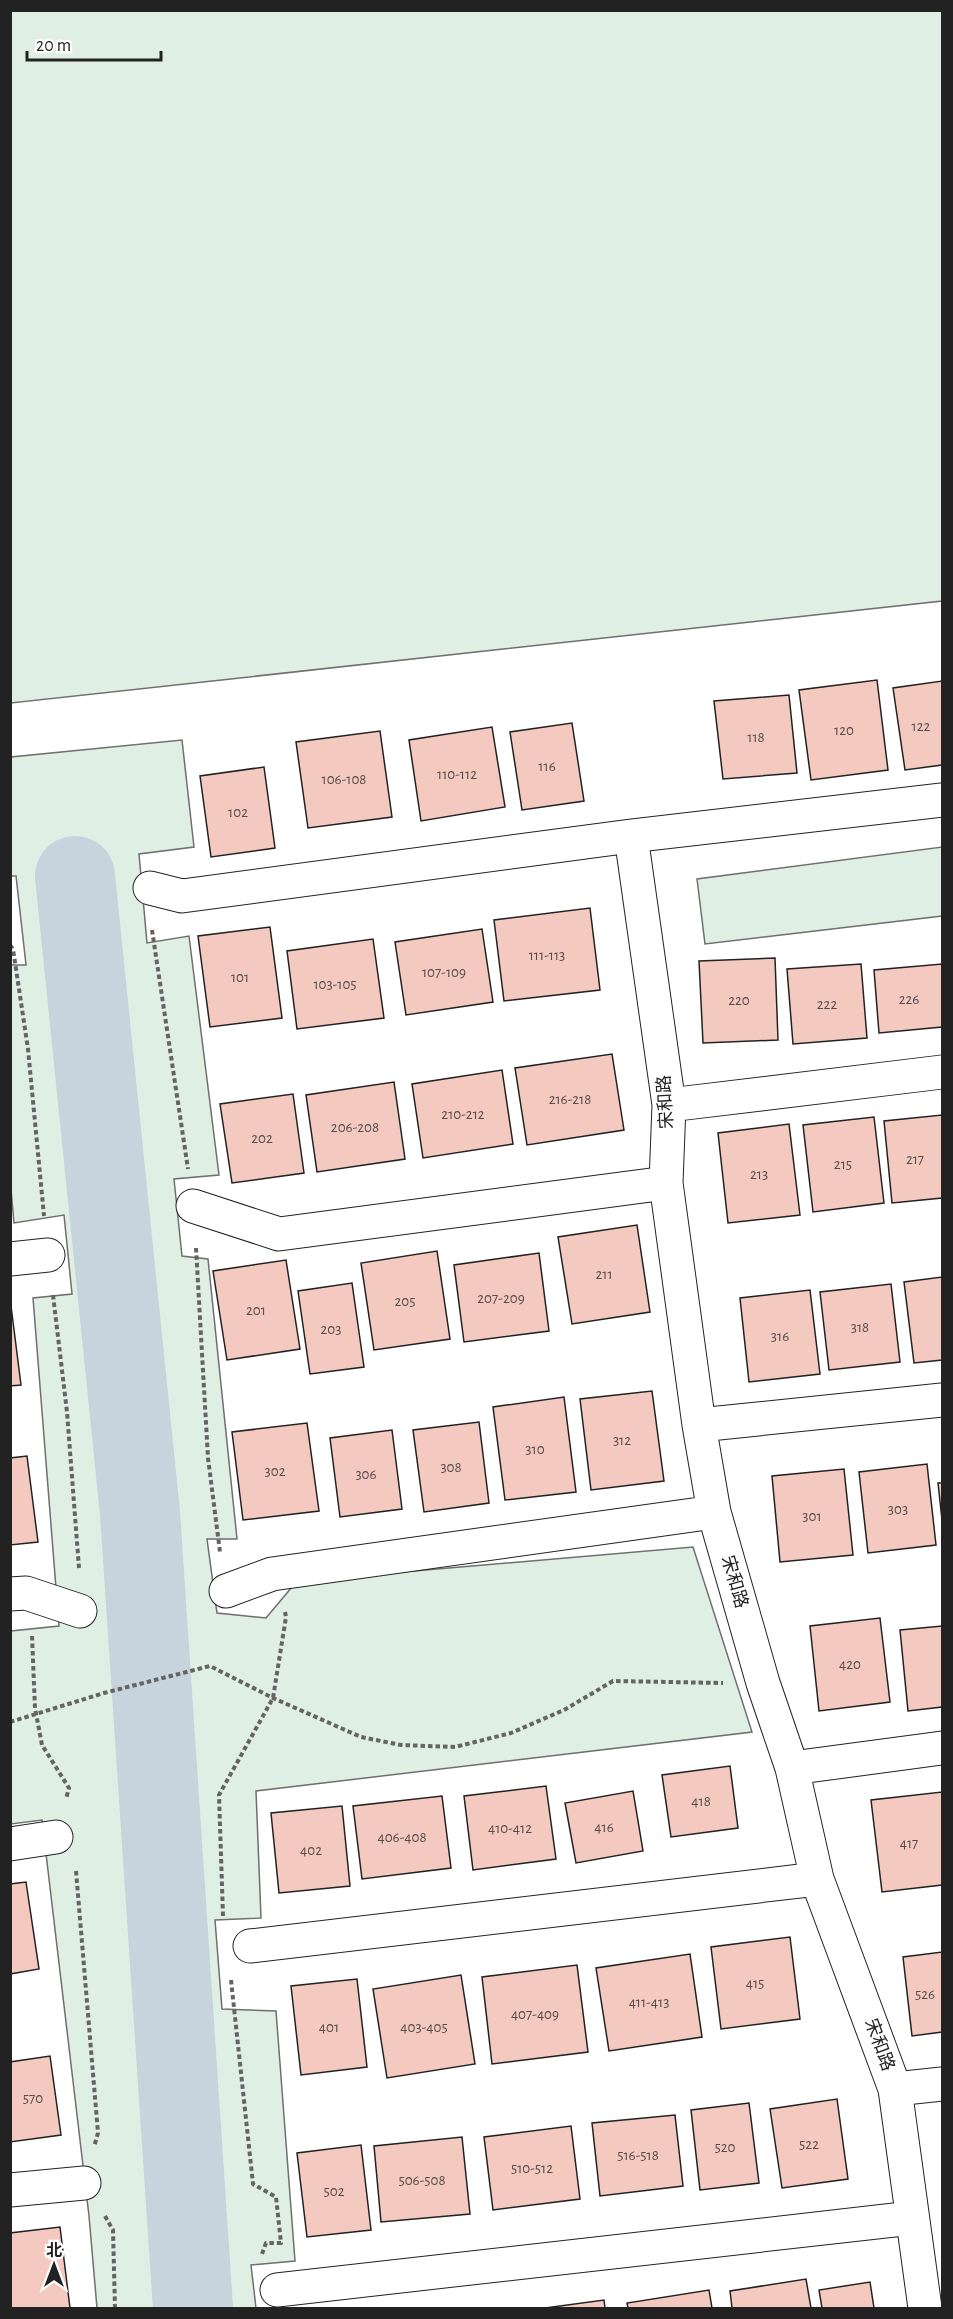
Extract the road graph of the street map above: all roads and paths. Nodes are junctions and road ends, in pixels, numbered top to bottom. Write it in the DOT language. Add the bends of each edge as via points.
graph roads {
  1 [pos="942,800"];
  2 [pos="631,836"];
  3 [pos="150,888"];
  4 [pos="942,1072"];
  5 [pos="669,1105"];
  6 [pos="666,1183"];
  7 [pos="193,1206"];
  8 [pos="48,1255"];
  9 [pos="10,1259"];
  10 [pos="942,1400"];
  11 [pos="699,1425"];
  12 [pos="714,1512"];
  13 [pos="225,1591"];
  14 [pos="18,1593"];
  15 [pos="80,1611"];
  16 [pos="763,1683"];
  17 [pos="11,1724"];
  18 [pos="942,1748"];
  19 [pos="792,1768"];
  20 [pos="56,1837"];
  21 [pos="10,1844"];
  22 [pos="817,1879"];
  23 [pos="250,1946"];
  24 [pos="942,2084"];
  25 [pos="895,2090"];
  26 [pos="84,2183"];
  27 [pos="10,2190"];
  28 [pos="912,2218"];
  29 [pos="277,2290"];
  30 [pos="115,2308"];
  31 [pos="925,2308"];
  1 -- 2 [label="street"];
  2 -- 3 [label="street" via="182,896"];
  2 -- 5 [label="street, 宋和路"];
  4 -- 5 [label="street"];
  5 -- 6 [label="street, 宋和路"];
  6 -- 7 [label="street" via="279,1234"];
  6 -- 11 [label="street, 宋和路"];
  8 -- 9 [label="street"];
  10 -- 11 [label="street"];
  11 -- 12 [label="street, 宋和路"];
  12 -- 13 [label="street" via="272,1574"];
  12 -- 16 [label="street, 宋和路"];
  14 -- 15 [label="street"];
  14 -- 20 [label="path" via="32,1632 35,1708 42,1745 69,1788"];
  16 -- 17 [label="path" via="613,1681 564,1710 512,1733 455,1747 400,1745 361,1737 210,1666 104,1693"];
  16 -- 19 [label="street, 宋和路"];
  18 -- 19 [label="street"];
  19 -- 22 [label="street, 宋和路"];
  20 -- 21 [label="street"];
  20 -- 26 [label="path" via="75,1861 84,1954 98,2133"];
  22 -- 23 [label="street"];
  22 -- 25 [label="street, 宋和路"];
  24 -- 25 [label="street"];
  25 -- 28 [label="street, 宋和路"];
  26 -- 27 [label="street"];
  26 -- 30 [label="path" via="113,2230"];
  28 -- 29 [label="street"];
  28 -- 31 [label="street, 宋和路"];
}
